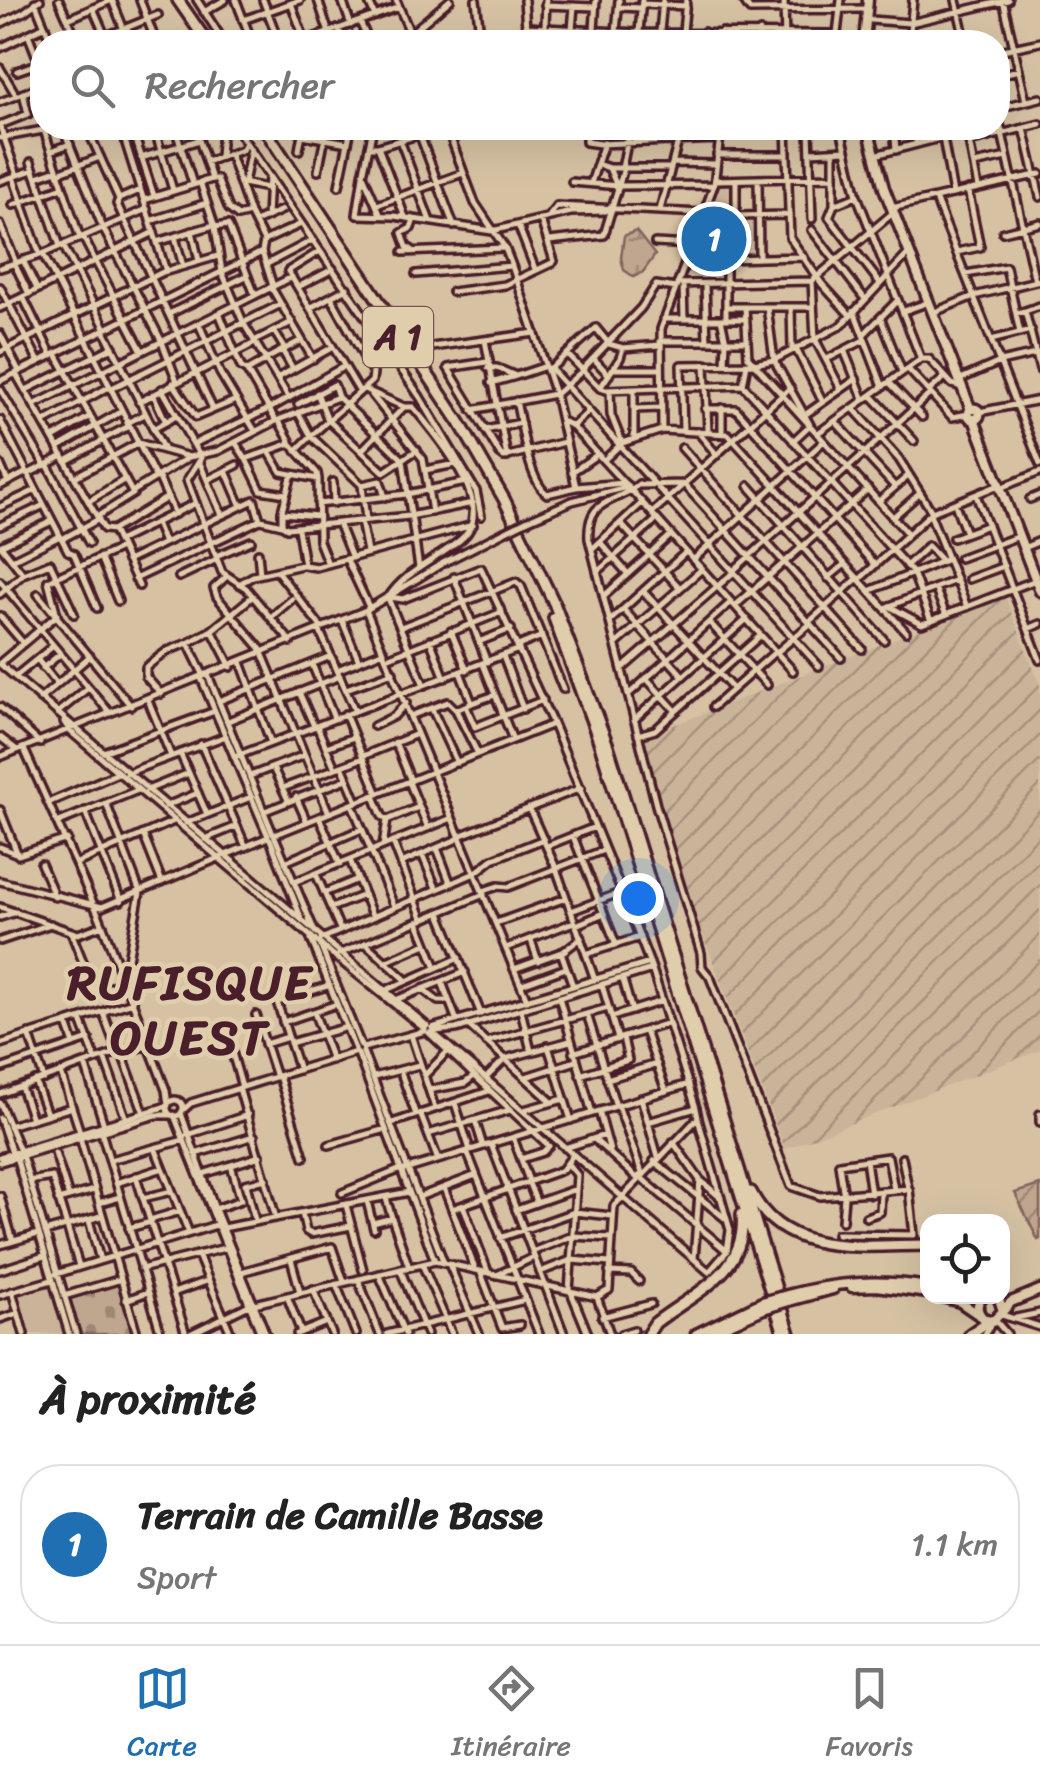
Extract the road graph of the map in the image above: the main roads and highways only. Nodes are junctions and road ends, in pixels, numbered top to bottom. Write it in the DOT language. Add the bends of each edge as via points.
graph roads {
  1 [pos="175,0"];
  2 [pos="869,3"];
  3 [pos="195,30"];
  4 [pos="867,30"];
  5 [pos="868,30"];
  6 [pos="268,140"];
  7 [pos="268,140"];
  8 [pos="870,140"];
  9 [pos="872,140"];
  10 [pos="895,209"];
  11 [pos="963,383"];
  12 [pos="1002,485"];
  13 [pos="1038,578"];
  14 [pos="1040,591"];
  15 [pos="736,1159"];
  16 [pos="734,1172"];
  17 [pos="920,1245"];
  18 [pos="1040,1288"];
  19 [pos="920,1289"];
  20 [pos="1010,1294"];
  21 [pos="963,1304"];
  22 [pos="978,1304"];
  23 [pos="999,1304"];
  24 [pos="763,1306"];
  25 [pos="979,1315"];
  26 [pos="997,1318"];
  27 [pos="648,1334"];
  28 [pos="696,1334"];
  29 [pos="707,1334"];
  30 [pos="787,1334"];
  31 [pos="970,1334"];
  1 -- 3 [label="highway"];
  2 -- 4 [label="main road"];
  2 -- 5 [label="main road"];
  6 -- 15 [label="highway, A 1" via="440,391 536,564 592,697"];
  7 -- 16 [label="highway, A 1" via="436,394 534,572 584,697"];
  8 -- 10 [label="main road"];
  9 -- 10 [label="main road"];
  10 -- 11 [label="main road"];
  10 -- 11 [label="main road"];
  11 -- 12 [label="main road"];
  12 -- 13 [label="main road"];
  12 -- 13 [label="main road"];
  13 -- 14 [label="main road"];
  15 -- 17 [label="highway" via="762,1210 788,1232 834,1245"];
  15 -- 30 [label="highway, A 1"];
  16 -- 27 [label="highway" via="743,1228 732,1262"];
  16 -- 30 [label="highway, A 1"];
  18 -- 20 [label="main road"];
  18 -- 26 [label="main road"];
  19 -- 24 [label="main road, bridge" via="854,1282"];
  21 -- 25 [label="main road"];
  22 -- 25 [label="main road"];
  23 -- 26 [label="main road"];
  24 -- 28 [label="main road"];
  24 -- 29 [label="main road"];
  25 -- 26 [label="main road"];
  26 -- 31 [label="highway"];
}
